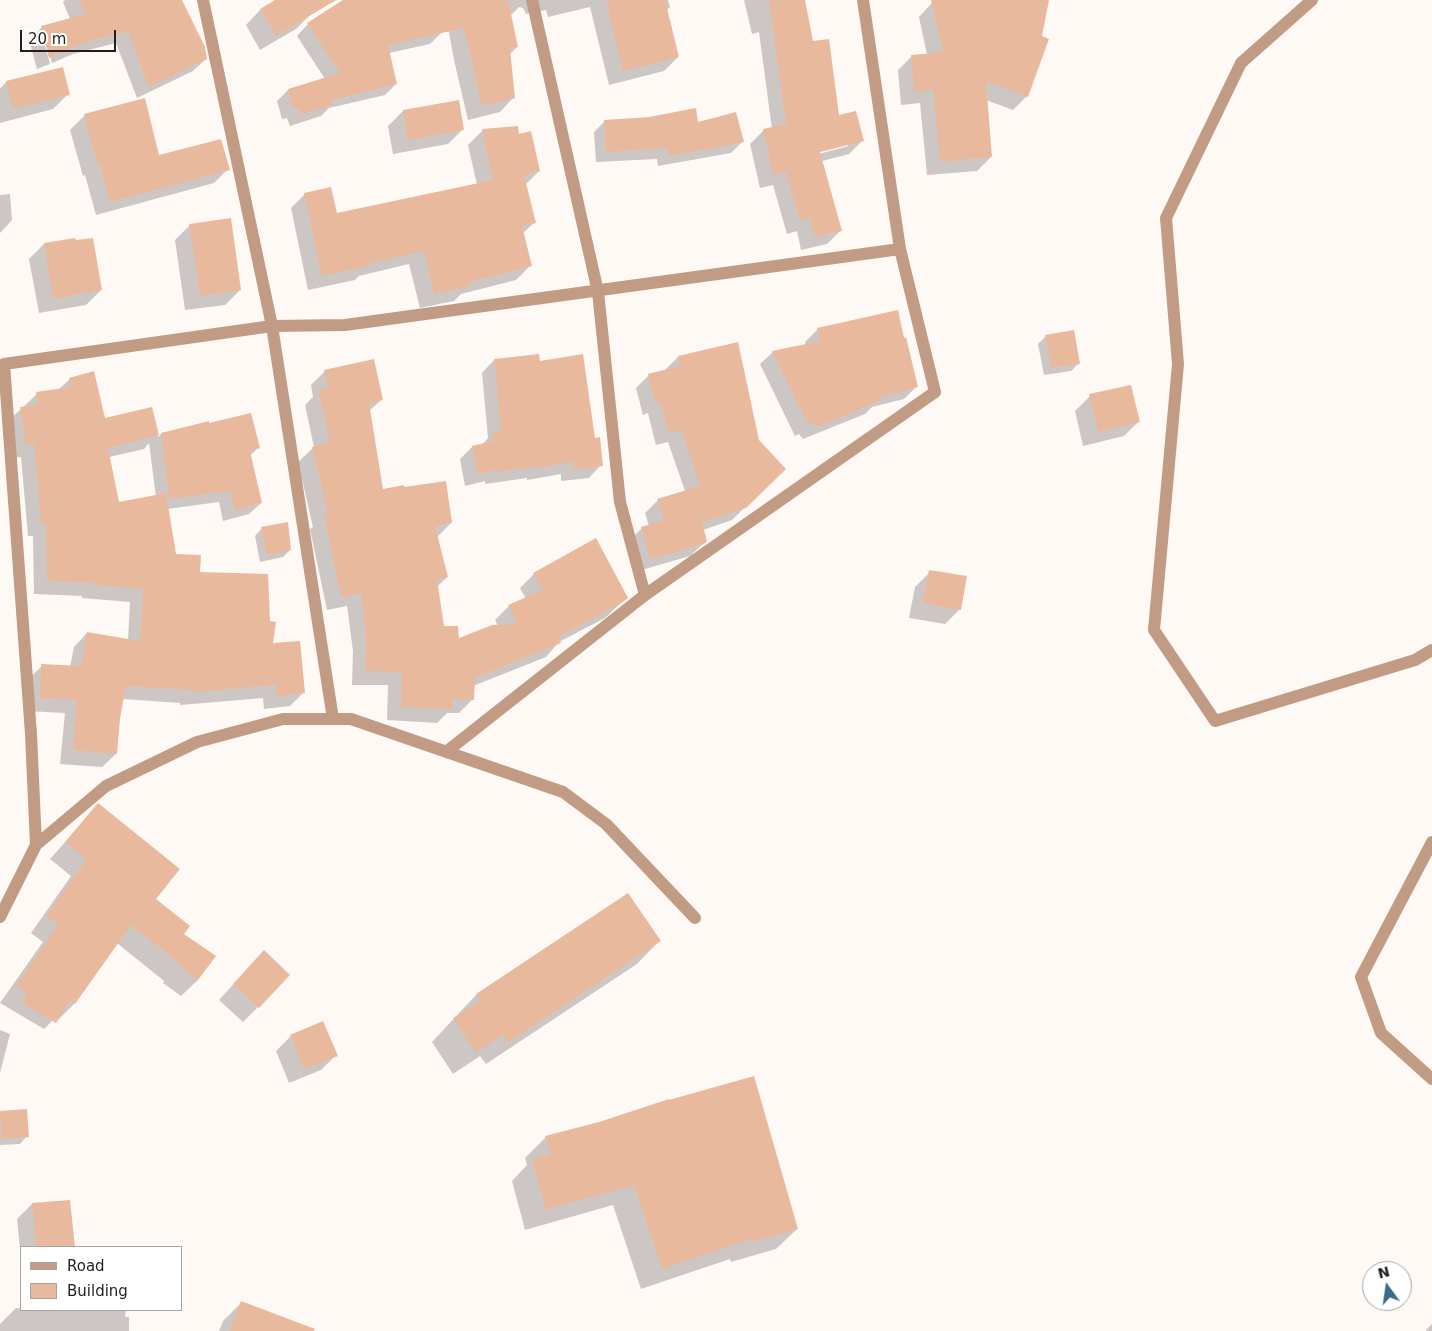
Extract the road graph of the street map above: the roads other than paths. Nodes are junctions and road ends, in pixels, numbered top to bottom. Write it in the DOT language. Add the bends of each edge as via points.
graph roads {
  1 [pos="203,0"];
  2 [pos="532,0"];
  3 [pos="863,0"];
  4 [pos="1312,0"];
  5 [pos="900,249"];
  6 [pos="598,292"];
  7 [pos="272,326"];
  8 [pos="645,595"];
  9 [pos="1432,650"];
  10 [pos="332,719"];
  11 [pos="446,752"];
  12 [pos="1432,842"];
  13 [pos="36,845"];
  14 [pos="0,917"];
  15 [pos="695,918"];
  16 [pos="1432,1079"];
  1 -- 7 [label="street"];
  2 -- 6 [label="street"];
  3 -- 5 [label="street"];
  4 -- 9 [label="street" via="1241,63 1166,218 1178,364 1154,630 1215,721 1415,660"];
  5 -- 6 [label="street"];
  5 -- 8 [label="street" via="935,392"];
  6 -- 7 [label="street" via="345,325"];
  6 -- 8 [label="street" via="620,502"];
  7 -- 10 [label="street"];
  7 -- 13 [label="street" via="4,364"];
  8 -- 11 [label="street"];
  10 -- 11 [label="street" via="351,720"];
  10 -- 13 [label="street" via="283,719 197,742 106,786"];
  11 -- 15 [label="street" via="563,792 606,824"];
  12 -- 16 [label="street" via="1362,977 1381,1033"];
  13 -- 14 [label="street"];
}
